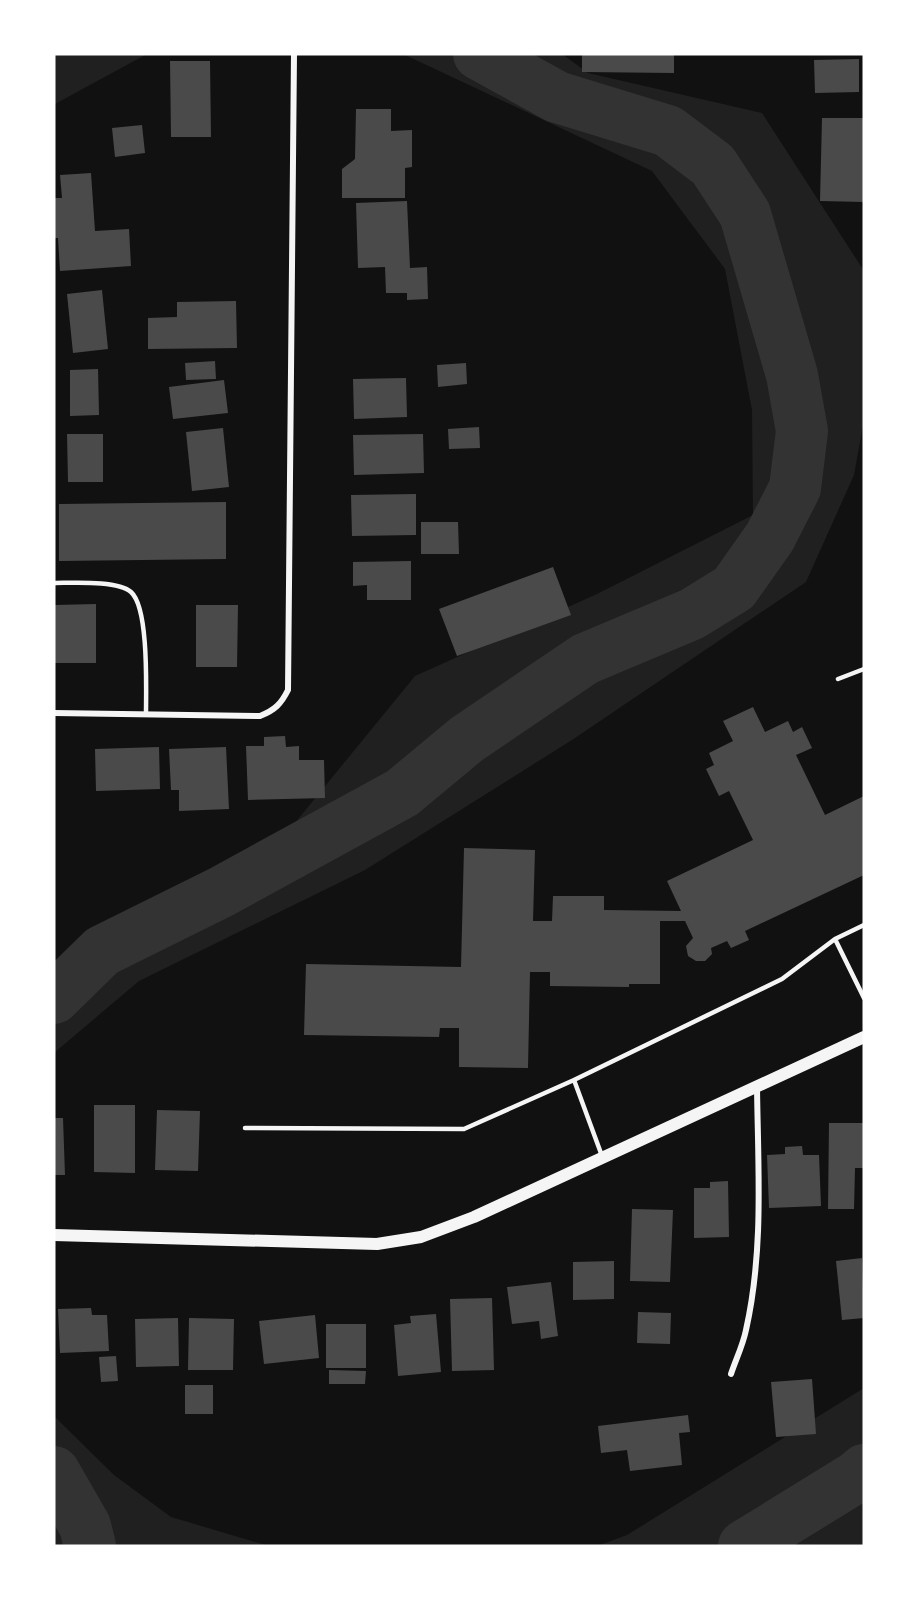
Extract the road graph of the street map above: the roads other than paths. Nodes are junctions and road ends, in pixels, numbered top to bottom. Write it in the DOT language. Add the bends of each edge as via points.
graph roads {
  1 [pos="294,54"];
  2 [pos="54,583"];
  3 [pos="864,669"];
  4 [pos="838,679"];
  5 [pos="54,713"];
  6 [pos="146,714"];
  7 [pos="864,925"];
  8 [pos="835,939"];
  9 [pos="864,998"];
  10 [pos="864,1037"];
  11 [pos="574,1080"];
  12 [pos="757,1086"];
  13 [pos="245,1128"];
  14 [pos="603,1158"];
  15 [pos="54,1235"];
  16 [pos="731,1374"];
  1 -- 6 [label="street" via="288,690 282,703 260,716"];
  2 -- 6 [label="lane" via="112,584 131,592 139,607 144,636"];
  3 -- 4 [label="lane"];
  5 -- 6 [label="street"];
  7 -- 8 [label="lane"];
  8 -- 9 [label="lane"];
  8 -- 11 [label="lane" via="783,980"];
  10 -- 12 [label="main road"];
  11 -- 13 [label="lane" via="464,1129"];
  11 -- 14 [label="lane"];
  12 -- 14 [label="main road"];
  12 -- 16 [label="street" via="755,1282 746,1333"];
  14 -- 15 [label="main road" via="474,1217 396,1242"];
}
